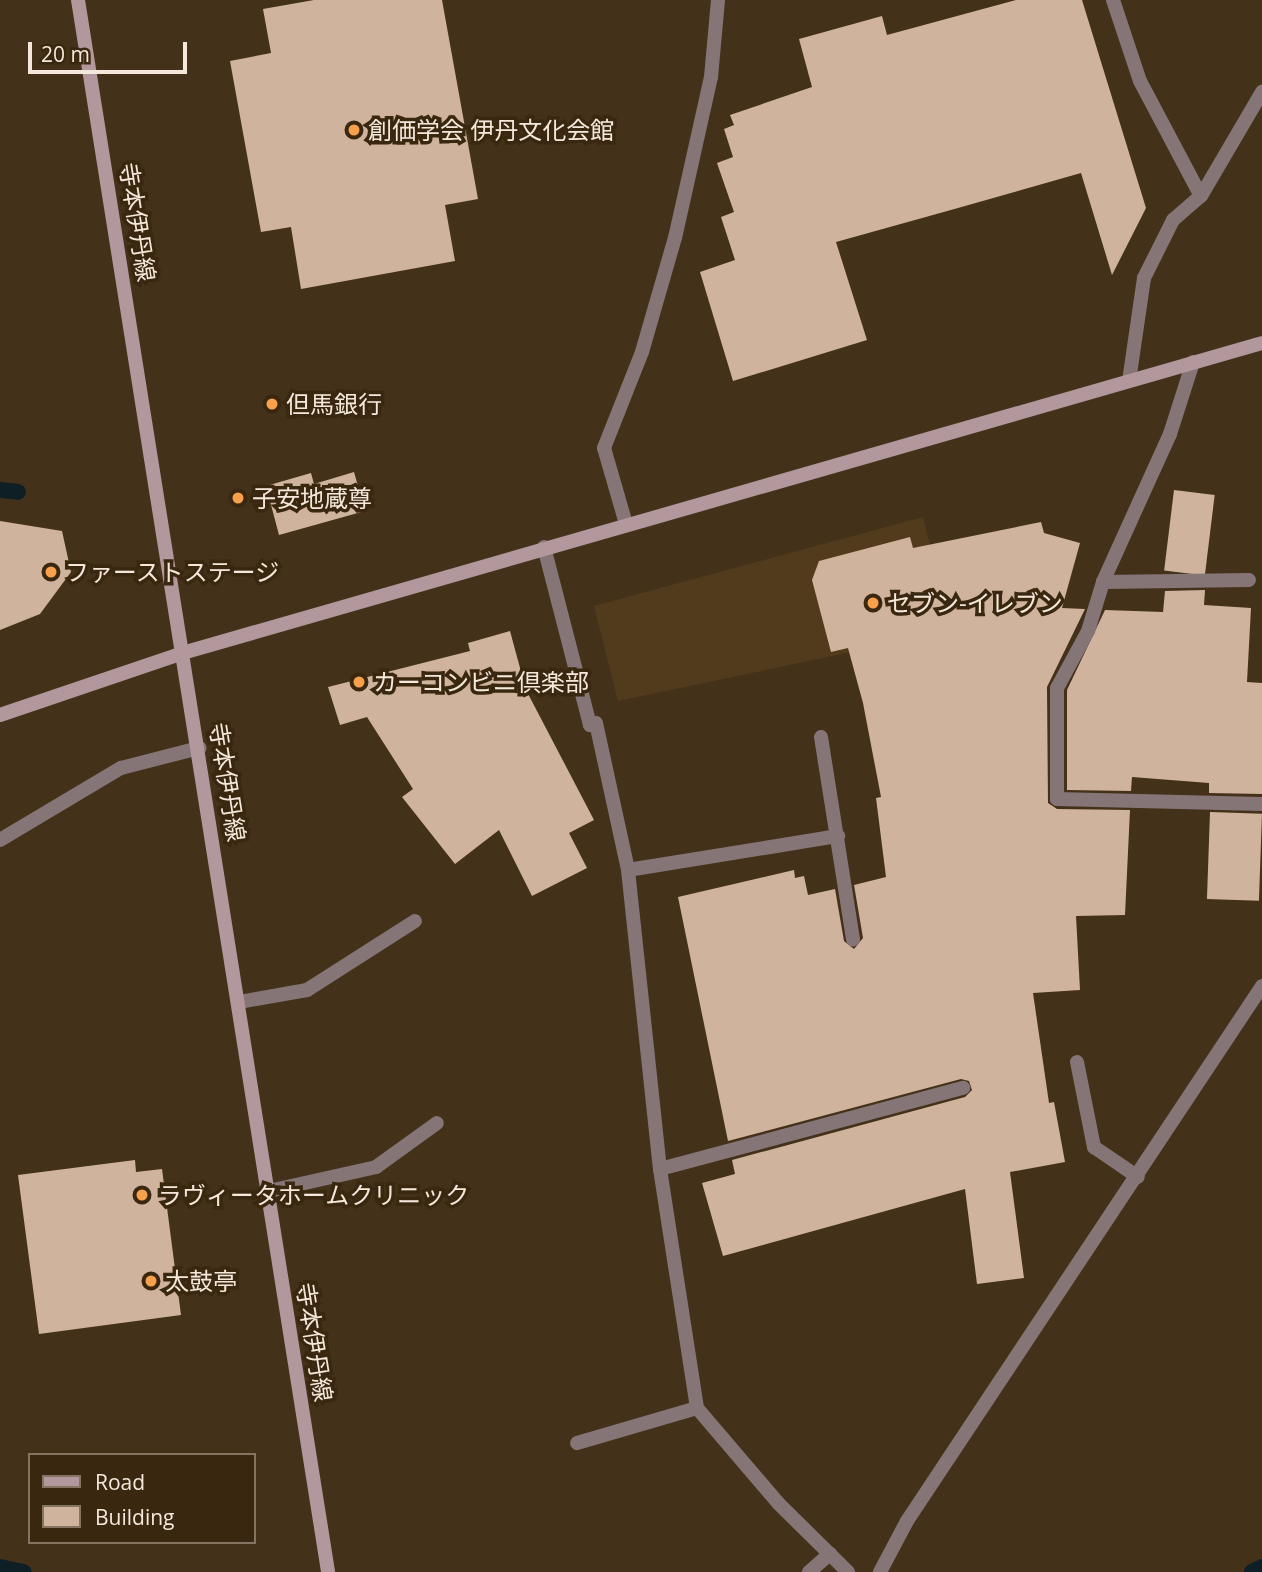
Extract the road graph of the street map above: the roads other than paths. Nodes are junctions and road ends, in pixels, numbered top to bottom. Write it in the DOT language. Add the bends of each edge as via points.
graph roads {
  1 [pos="78,0"];
  2 [pos="718,0"];
  3 [pos="1113,0"];
  4 [pos="1262,92"];
  5 [pos="1201,196"];
  6 [pos="1262,343"];
  7 [pos="1193,362"];
  8 [pos="1129,381"];
  9 [pos="626,524"];
  10 [pos="544,547"];
  11 [pos="1249,580"];
  12 [pos="1103,582"];
  13 [pos="186,652"];
  14 [pos="0,715"];
  15 [pos="821,737"];
  16 [pos="199,748"];
  17 [pos="1262,804"];
  18 [pos="838,836"];
  19 [pos="0,840"];
  20 [pos="628,870"];
  21 [pos="415,921"];
  22 [pos="853,939"];
  23 [pos="1262,986"];
  24 [pos="239,1002"];
  25 [pos="1077,1062"];
  26 [pos="963,1088"];
  27 [pos="437,1123"];
  28 [pos="660,1169"];
  29 [pos="1138,1177"];
  30 [pos="269,1191"];
  31 [pos="697,1408"];
  32 [pos="577,1443"];
  33 [pos="830,1554"];
  34 [pos="328,1572"];
  35 [pos="809,1572"];
  36 [pos="848,1572"];
  37 [pos="880,1572"];
  1 -- 13 [label="main road, 寺本伊丹線"];
  2 -- 9 [label="street" via="711,77 675,238 642,352 604,448"];
  3 -- 5 [label="street" via="1140,81"];
  4 -- 5 [label="street"];
  5 -- 8 [label="street" via="1173,220 1144,278"];
  6 -- 7 [label="main road"];
  7 -- 8 [label="main road"];
  7 -- 12 [label="street" via="1170,434"];
  8 -- 9 [label="main road"];
  9 -- 10 [label="main road"];
  10 -- 13 [label="main road"];
  10 -- 20 [label="street" via="590,724 596,723"];
  11 -- 12 [label="street"];
  12 -- 17 [label="street" via="1088,631 1057,688 1057,799"];
  13 -- 14 [label="main road"];
  13 -- 16 [label="main road, 寺本伊丹線"];
  15 -- 18 [label="street"];
  16 -- 19 [label="street" via="121,768"];
  16 -- 24 [label="main road, 寺本伊丹線"];
  18 -- 20 [label="street"];
  18 -- 22 [label="street"];
  20 -- 28 [label="street"];
  21 -- 24 [label="street" via="307,990"];
  23 -- 29 [label="street"];
  24 -- 30 [label="main road, 寺本伊丹線"];
  25 -- 29 [label="street" via="1094,1147"];
  26 -- 28 [label="street"];
  27 -- 30 [label="street" via="376,1167"];
  28 -- 31 [label="street"];
  29 -- 37 [label="street" via="907,1521"];
  30 -- 34 [label="main road, 寺本伊丹線"];
  31 -- 32 [label="street"];
  31 -- 33 [label="street"];
  33 -- 35 [label="street"];
  33 -- 36 [label="street"];
}
